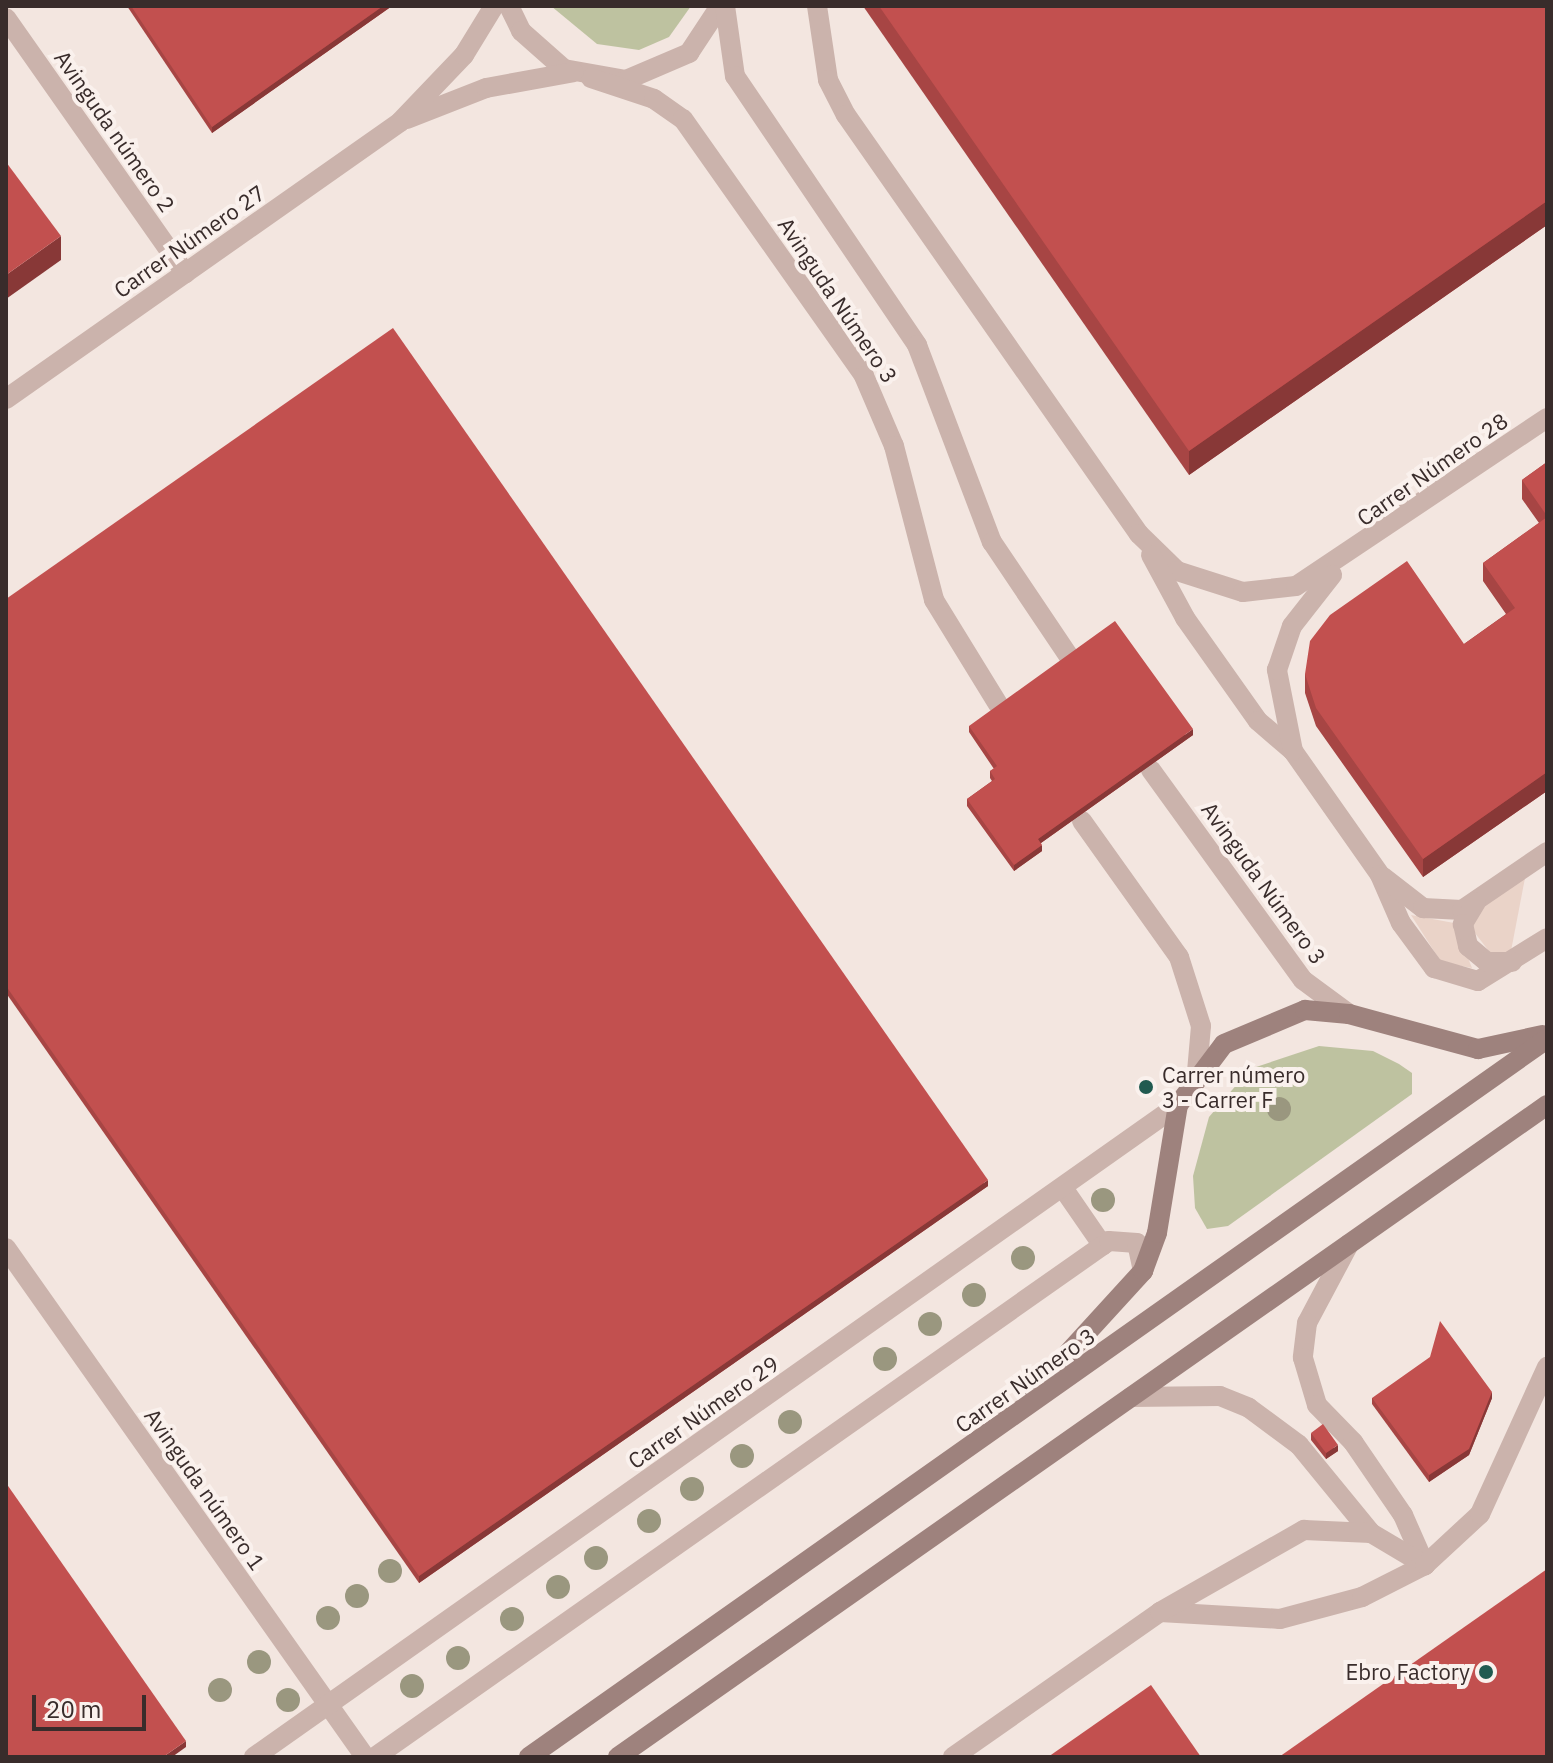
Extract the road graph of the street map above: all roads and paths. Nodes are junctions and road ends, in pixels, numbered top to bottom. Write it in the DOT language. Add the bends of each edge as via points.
graph roads {
  1 [pos="494,6"];
  2 [pos="509,6"];
  3 [pos="722,6"];
  4 [pos="817,6"];
  5 [pos="6,18"];
  6 [pos="582,75"];
  7 [pos="400,122"];
  8 [pos="185,273"];
  9 [pos="6,399"];
  10 [pos="1547,418"];
  11 [pos="1139,534"];
  12 [pos="1345,560"];
  13 [pos="1068,655"];
  14 [pos="998,704"];
  15 [pos="1293,751"];
  16 [pos="1151,770"];
  17 [pos="1082,821"];
  18 [pos="1547,852"];
  19 [pos="1380,875"];
  20 [pos="1476,902"];
  21 [pos="1547,938"];
  22 [pos="1514,961"];
  23 [pos="1349,1014"];
  24 [pos="1547,1037"];
  25 [pos="1197,1072"];
  26 [pos="1178,1105"];
  27 [pos="1547,1105"];
  28 [pos="1063,1188"];
  29 [pos="1349,1244"];
  30 [pos="1103,1246"];
  31 [pos="6,1248"];
  32 [pos="1143,1271"];
  33 [pos="1547,1367"];
  34 [pos="1131,1397"];
  35 [pos="1007,1422"];
  36 [pos="1371,1533"];
  37 [pos="1425,1565"];
  38 [pos="1160,1612"];
  39 [pos="329,1704"];
  40 [pos="254,1757"];
  41 [pos="365,1757"];
  42 [pos="375,1757"];
  43 [pos="529,1757"];
  44 [pos="618,1757"];
  45 [pos="953,1757"];
  1 -- 7 [label="street, Carrer Número 27" via="464,55"];
  2 -- 6 [label="street, Avinguda Número 3" via="540,53"];
  3 -- 6 [label="street, Carrer Número 27" via="689,53 659,71"];
  3 -- 13 [label="street, Avinguda Número 3" via="727,53 743,92 917,345 992,542"];
  4 -- 11 [label="street" via="828,80 846,115"];
  5 -- 8 [label="street, Avinguda número 2"];
  6 -- 7 [label="street, Carrer Número 27" via="486,88"];
  6 -- 14 [label="street, Avinguda Número 3" via="654,99 683,119 864,376 894,446 934,600"];
  7 -- 8 [label="street, Carrer Número 27"];
  8 -- 9 [label="street, Carrer Número 27"];
  10 -- 12 [label="street, Carrer Número 28"];
  11 -- 12 [label="street" via="1187,576 1243,592 1296,586"];
  11 -- 15 [label="street" via="1194,631 1258,721"];
  12 -- 15 [label="street" via="1283,646 1277,692"];
  15 -- 19 [label="street"];
  16 -- 23 [label="street, Avinguda Número 3" via="1303,980"];
  17 -- 25 [label="street" via="1179,957 1201,1026"];
  18 -- 20 [label="street"];
  19 -- 20 [label="street" via="1435,912"];
  19 -- 22 [label="street" via="1401,923 1447,976 1478,981"];
  20 -- 22 [label="street" via="1463,924 1468,946 1487,962"];
  21 -- 22 [label="street"];
  23 -- 24 [label="main road" via="1478,1049"];
  23 -- 25 [label="main road" via="1305,1010 1275,1018 1224,1044"];
  24 -- 35 [label="main road, Carrer Número 3"];
  25 -- 26 [label="main road"];
  26 -- 28 [label="street, Carrer Número 29"];
  26 -- 32 [label="main road" via="1157,1233"];
  27 -- 29 [label="main road"];
  28 -- 30 [label="street"];
  28 -- 39 [label="street, Carrer Número 29"];
  29 -- 34 [label="main road"];
  29 -- 37 [label="street" via="1307,1323 1303,1358 1317,1405 1386,1490"];
  30 -- 32 [label="street" via="1116,1239 1137,1243"];
  30 -- 42 [label="street"];
  31 -- 39 [label="street, Avinguda número 1"];
  32 -- 35 [label="main road"];
  33 -- 37 [label="street" via="1480,1514"];
  34 -- 36 [label="street" via="1220,1396 1249,1408 1299,1445"];
  34 -- 44 [label="main road"];
  35 -- 43 [label="main road, Carrer Número 3"];
  36 -- 37 [label="street"];
  36 -- 38 [label="street" via="1304,1530"];
  37 -- 38 [label="street" via="1362,1597 1280,1619"];
  38 -- 45 [label="street"];
  39 -- 40 [label="street, Carrer Número 29"];
  39 -- 41 [label="street, Avinguda número 1"];
}
